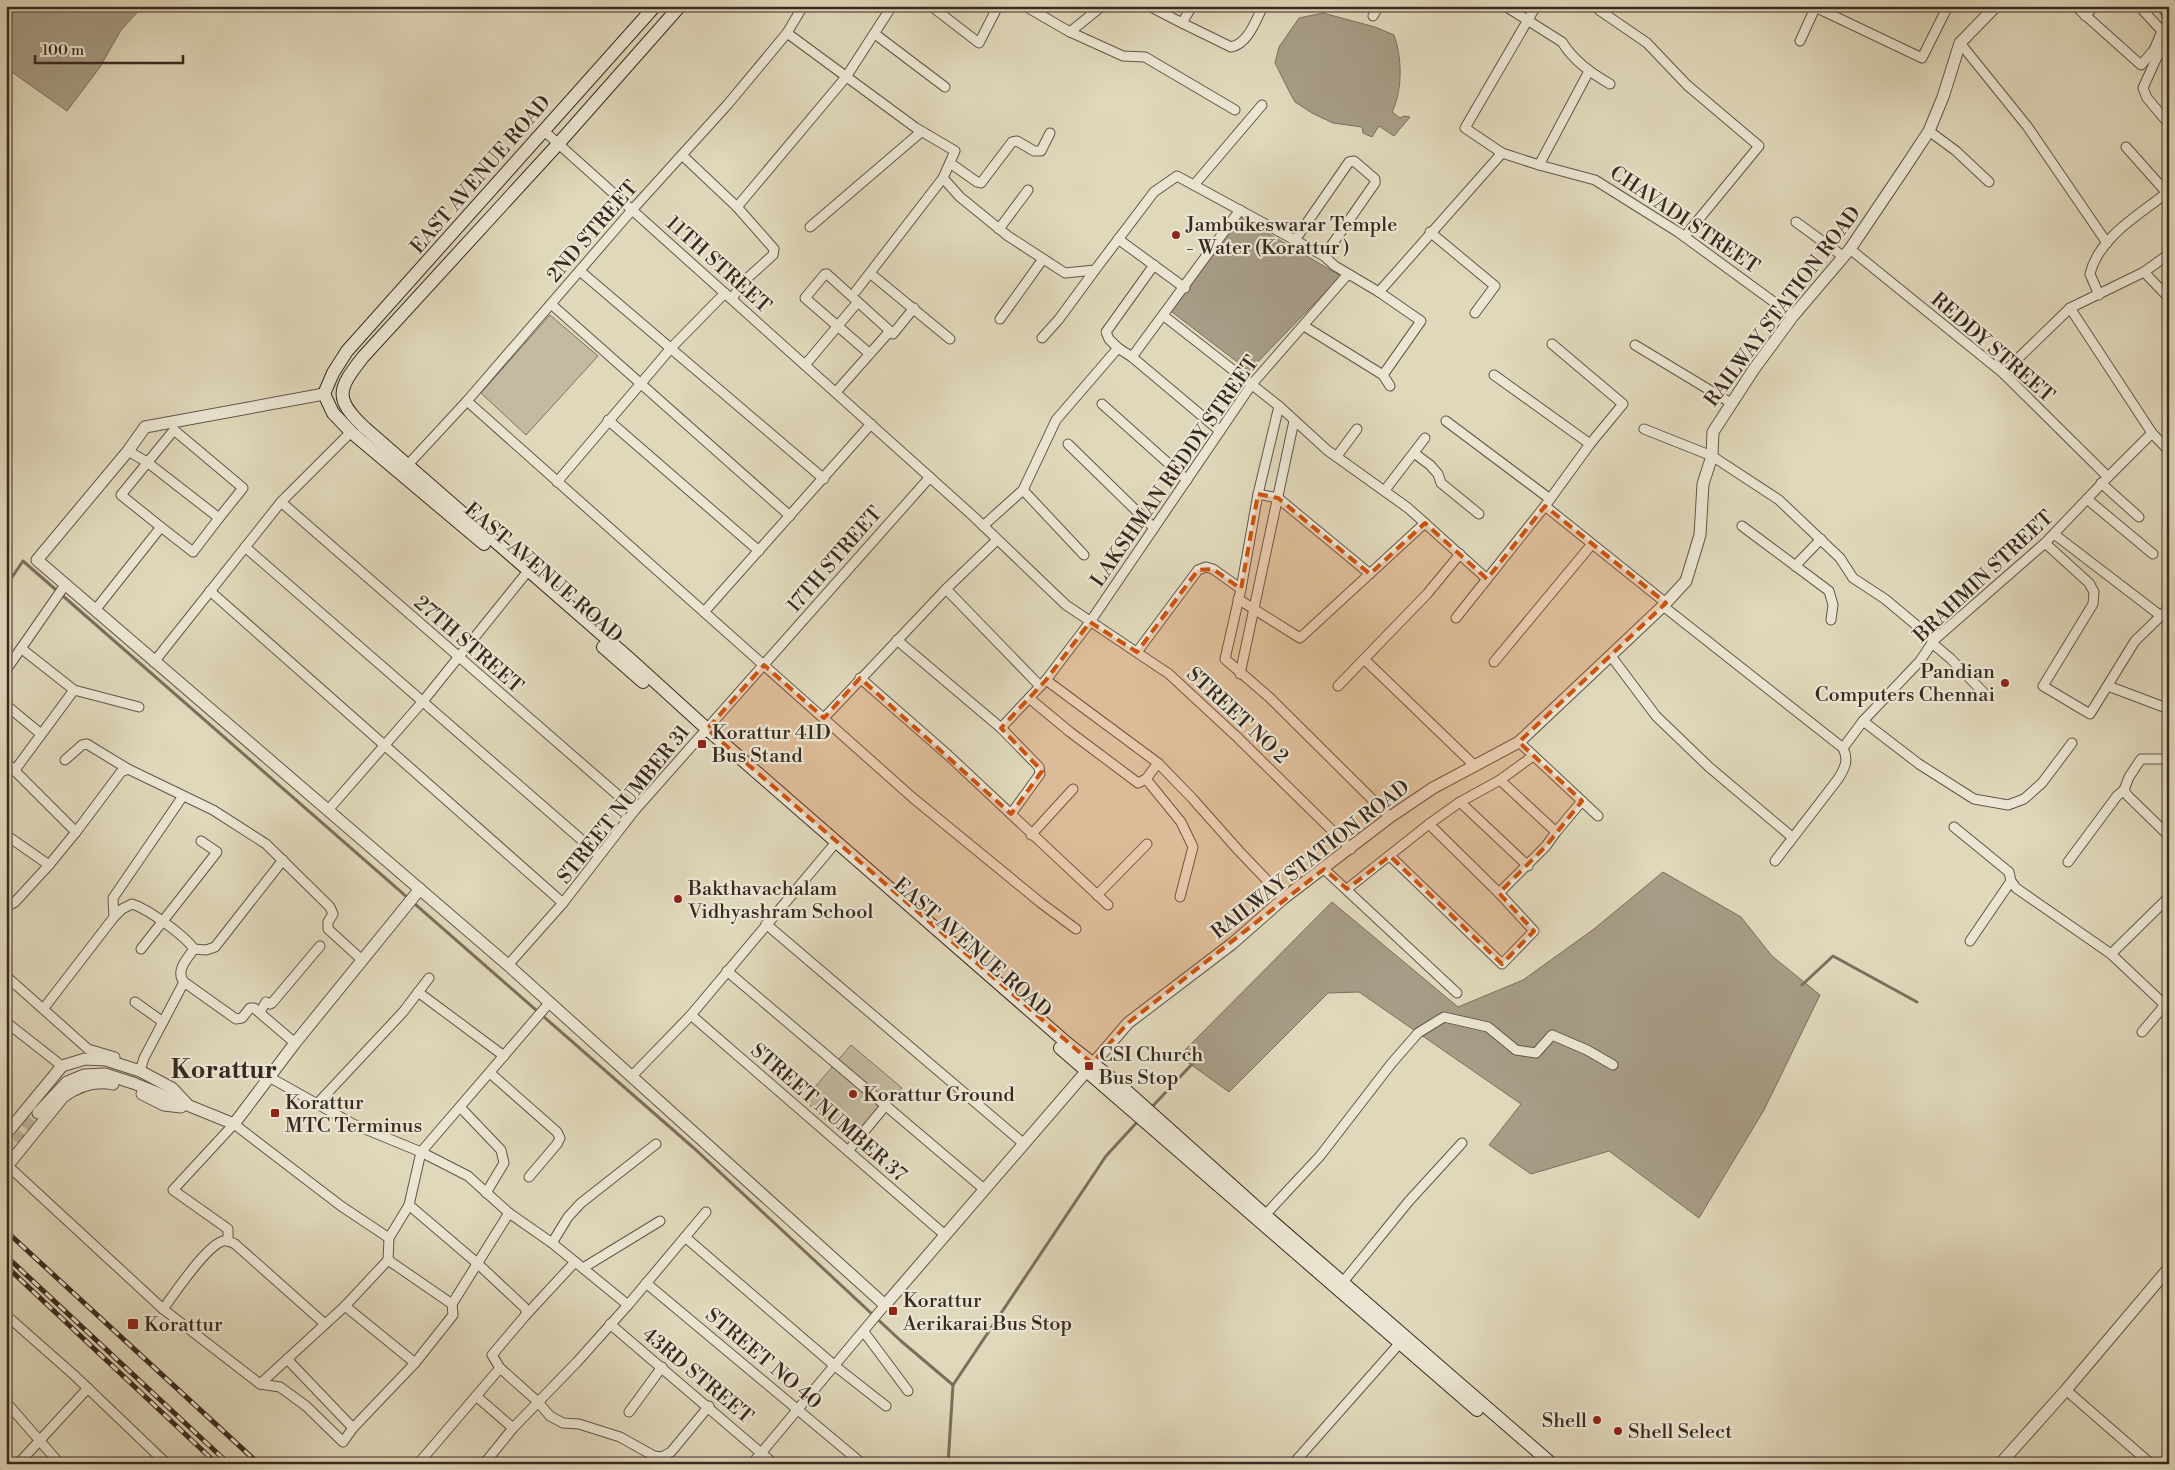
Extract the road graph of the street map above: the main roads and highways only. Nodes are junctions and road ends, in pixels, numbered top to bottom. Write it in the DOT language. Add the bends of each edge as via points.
graph roads {
  1 [pos="655,6"];
  2 [pos="680,6"];
  3 [pos="352,346"];
  4 [pos="363,356"];
  5 [pos="404,469"];
  6 [pos="705,732"];
  7 [pos="1089,1066"];
  8 [pos="1162,1130"];
  9 [pos="1402,1340"];
  10 [pos="1539,1464"];
  11 [pos="1552,1464"];
  1 -- 3 [label="main road, EAST AVENUE ROAD"];
  2 -- 4 [label="main road, EAST AVENUE ROAD"];
  3 -- 4 [label="main road"];
  3 -- 5 [label="main road, EAST AVENUE ROAD" via="333,373 324,394 333,412 351,432"];
  4 -- 5 [label="main road, EAST AVENUE ROAD" via="344,383 342,400 356,420"];
  5 -- 6 [label="main road, EAST AVENUE ROAD"];
  5 -- 6 [label="main road, EAST AVENUE ROAD" via="630,659"];
  6 -- 7 [label="main road, EAST AVENUE ROAD" via="832,847"];
  6 -- 7 [label="main road, EAST AVENUE ROAD" via="1068,1044"];
  7 -- 8 [label="main road, EAST AVENUE ROAD"];
  8 -- 9 [label="main road"];
  8 -- 9 [label="main road" via="1343,1282"];
  9 -- 10 [label="main road"];
  9 -- 11 [label="main road"];
}
